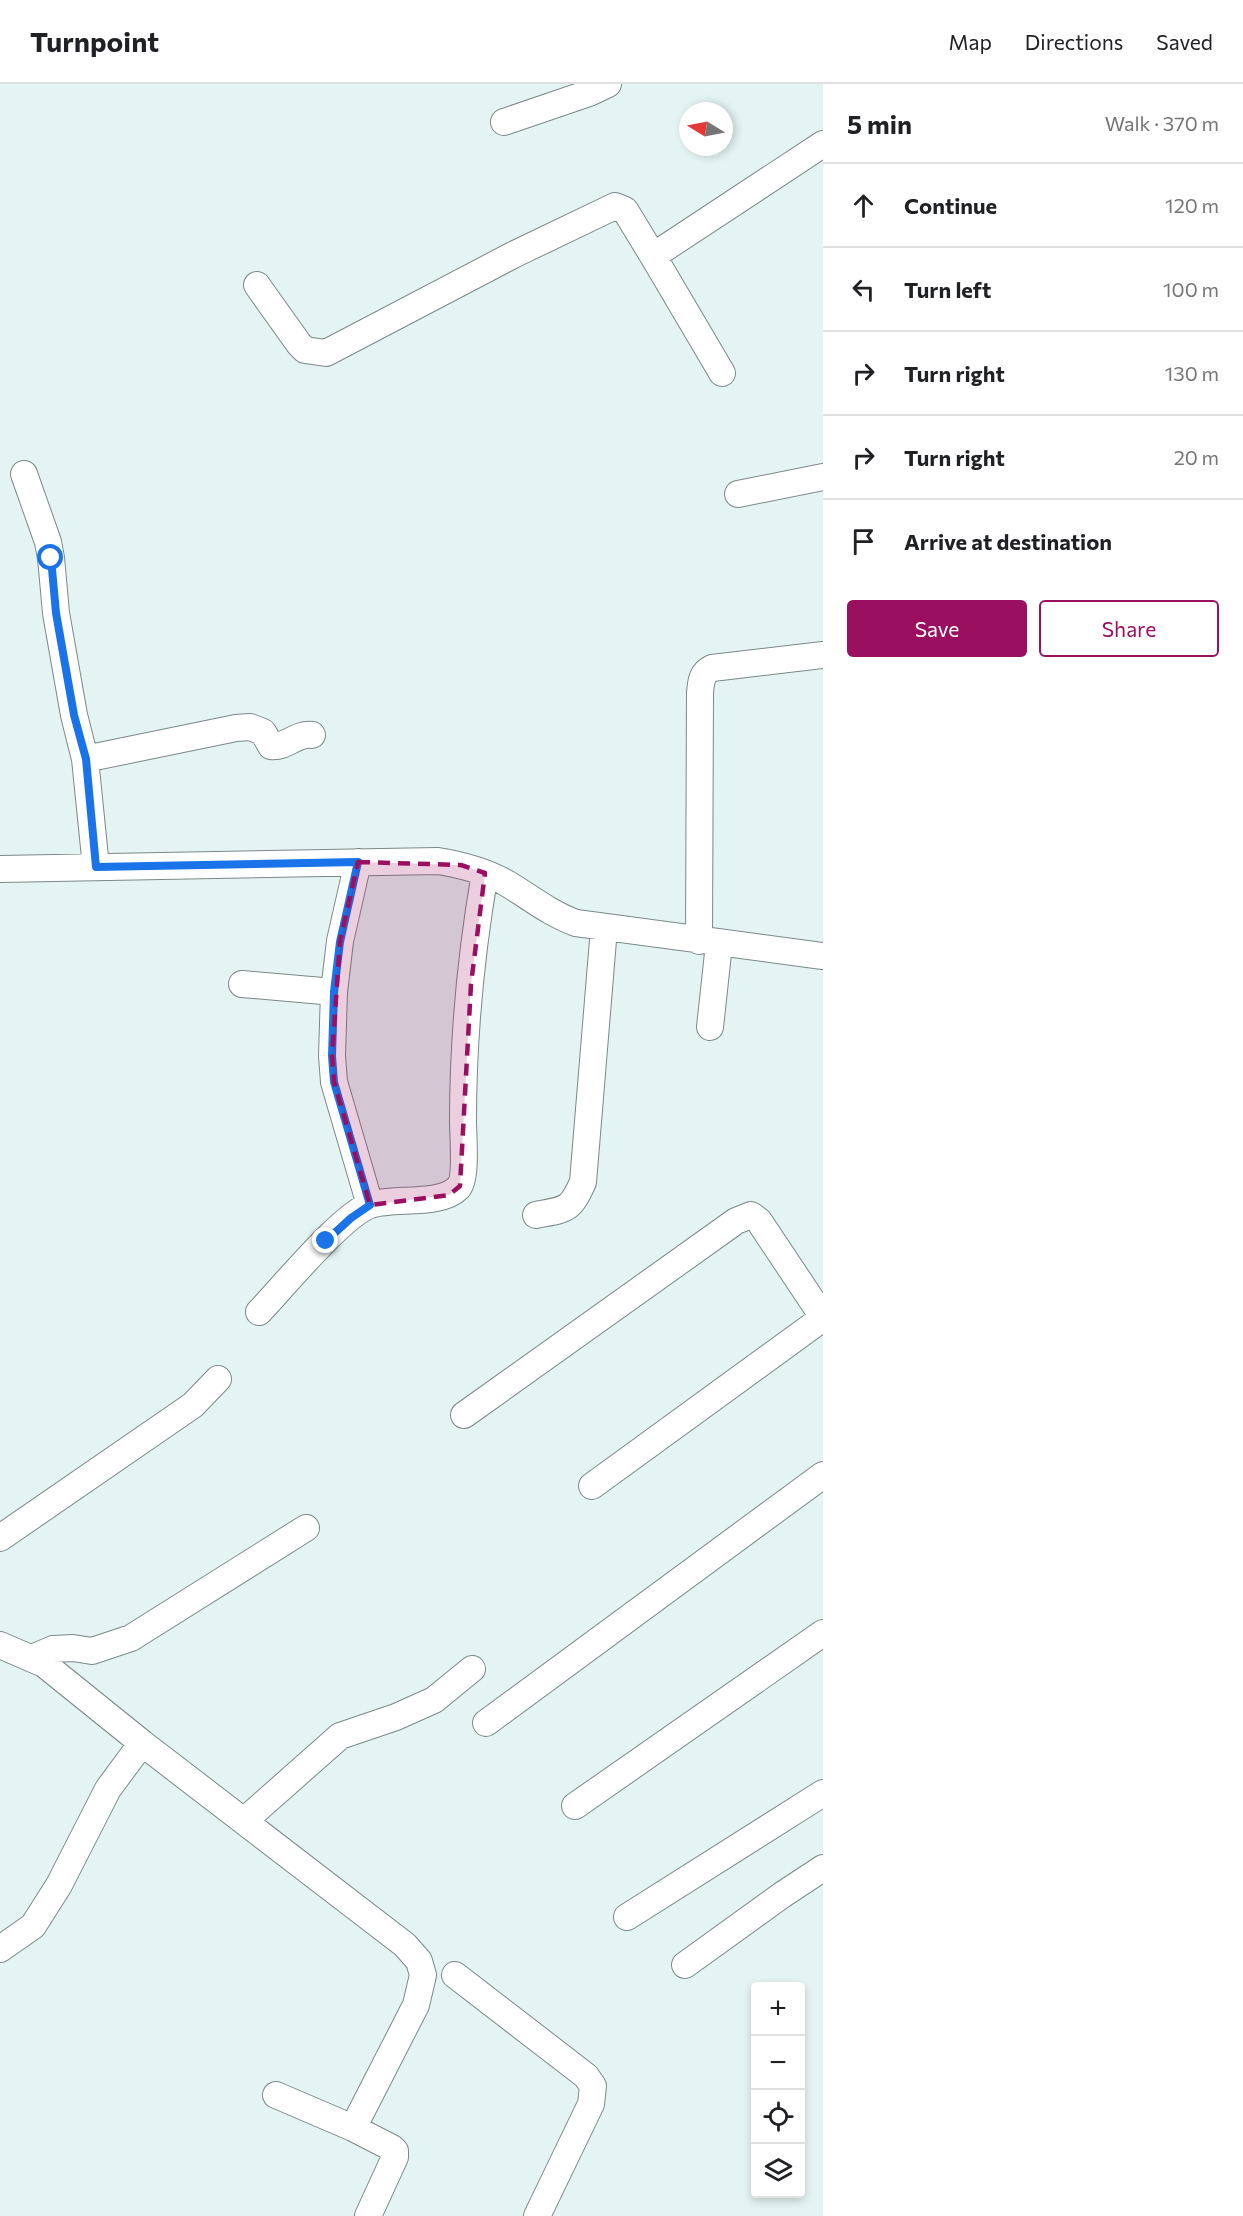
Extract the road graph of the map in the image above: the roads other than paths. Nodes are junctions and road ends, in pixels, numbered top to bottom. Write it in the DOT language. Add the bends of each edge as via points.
graph roads {
  1 [pos="608,84"];
  2 [pos="504,122"];
  3 [pos="823,144"];
  4 [pos="653,256"];
  5 [pos="257,285"];
  6 [pos="722,373"];
  7 [pos="24,474"];
  8 [pos="823,477"];
  9 [pos="738,494"];
  10 [pos="823,655"];
  11 [pos="312,735"];
  12 [pos="86,759"];
  13 [pos="358,862"];
  14 [pos="96,867"];
  15 [pos="0,869"];
  16 [pos="485,873"];
  17 [pos="603,928"];
  18 [pos="709,942"];
  19 [pos="823,956"];
  20 [pos="242,984"];
  21 [pos="334,992"];
  22 [pos="710,1027"];
  23 [pos="370,1205"];
  24 [pos="536,1215"];
  25 [pos="260,1312"];
  26 [pos="823,1318"];
  27 [pos="218,1379"];
  28 [pos="464,1415"];
  29 [pos="823,1475"];
  30 [pos="592,1485"];
  31 [pos="306,1528"];
  32 [pos="0,1538"];
  33 [pos="823,1633"];
  34 [pos="0,1645"];
  35 [pos="32,1658"];
  36 [pos="472,1669"];
  37 [pos="486,1722"];
  38 [pos="142,1743"];
  39 [pos="823,1792"];
  40 [pos="575,1806"];
  41 [pos="244,1821"];
  42 [pos="823,1868"];
  43 [pos="627,1917"];
  44 [pos="0,1949"];
  45 [pos="685,1965"];
  46 [pos="455,1975"];
  47 [pos="276,2095"];
  48 [pos="353,2127"];
  49 [pos="368,2216"];
  50 [pos="537,2216"];
  1 -- 2 [label="street"];
  3 -- 4 [label="street"];
  4 -- 5 [label="street" via="626,210 615,206 326,353 312,352 299,344"];
  4 -- 6 [label="street"];
  7 -- 12 [label="street" via="48,542 56,613"];
  8 -- 9 [label="street"];
  10 -- 18 [label="street" via="712,668 703,675 700,693"];
  11 -- 12 [label="street" via="303,734 278,747 271,746 263,732 250,727 236,728"];
  12 -- 14 [label="street"];
  13 -- 14 [label="street"];
  13 -- 16 [label="street" via="438,861"];
  13 -- 21 [label="street" via="340,942"];
  14 -- 15 [label="street"];
  16 -- 17 [label="street" via="556,916"];
  16 -- 23 [label="street" via="471,984 460,1186 449,1195"];
  17 -- 18 [label="street"];
  17 -- 24 [label="street" via="583,1182 574,1202 564,1210"];
  18 -- 19 [label="street"];
  18 -- 22 [label="street"];
  20 -- 21 [label="street"];
  21 -- 23 [label="street" via="334,1082"];
  23 -- 25 [label="street" via="326,1241"];
  26 -- 28 [label="street" via="759,1221 751,1215 736,1221"];
  26 -- 30 [label="street"];
  27 -- 32 [label="street" via="193,1405"];
  29 -- 37 [label="street"];
  31 -- 35 [label="street" via="131,1638 92,1652 53,1648"];
  33 -- 40 [label="street"];
  34 -- 35 [label="street"];
  35 -- 38 [label="street"];
  36 -- 41 [label="street" via="434,1700 340,1736"];
  38 -- 41 [label="street"];
  38 -- 44 [label="street" via="108,1789 59,1885 33,1926"];
  39 -- 43 [label="street"];
  41 -- 48 [label="street" via="405,1945 419,1961 423,1975 416,2005"];
  42 -- 45 [label="street"];
  46 -- 50 [label="street" via="586,2076 593,2086 591,2104"];
  47 -- 48 [label="street"];
  48 -- 49 [label="street" via="395,2151"];
}
